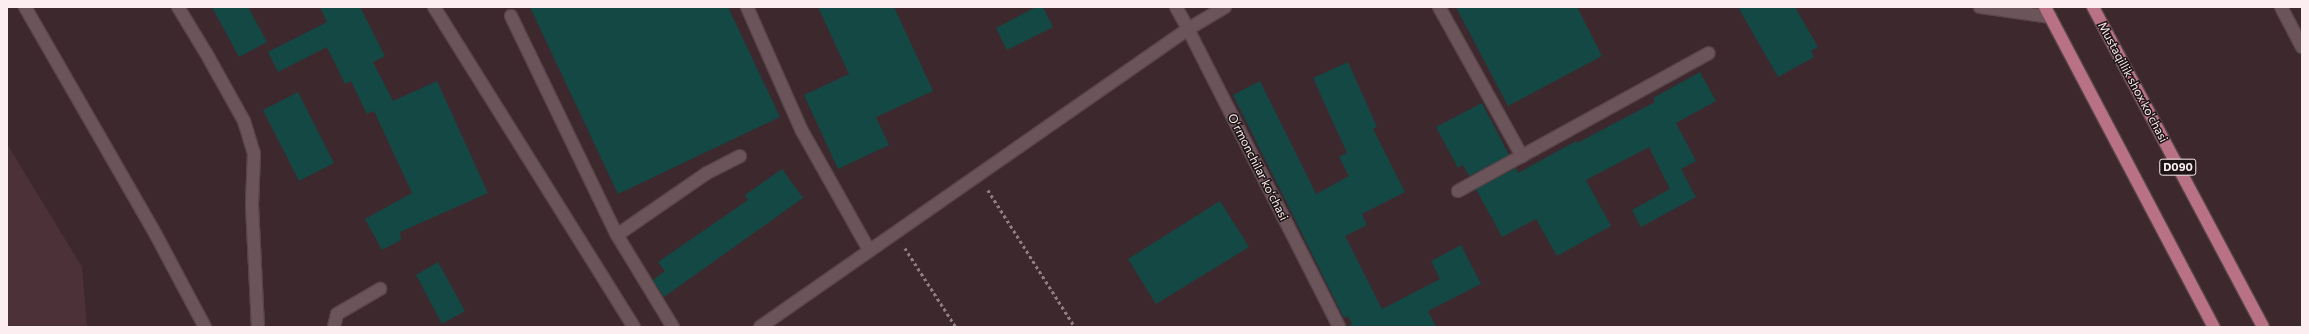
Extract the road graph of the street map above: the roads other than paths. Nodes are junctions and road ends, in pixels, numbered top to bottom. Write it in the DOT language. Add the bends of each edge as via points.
graph roads {
  1 [pos="26,7"];
  2 [pos="178,7"];
  3 [pos="434,7"];
  4 [pos="747,7"];
  5 [pos="1176,7"];
  6 [pos="1225,7"];
  7 [pos="1439,7"];
  8 [pos="1980,7"];
  9 [pos="2093,7"];
  10 [pos="2281,7"];
  11 [pos="2047,12"];
  12 [pos="511,16"];
  13 [pos="1188,29"];
  14 [pos="2302,47"];
  15 [pos="1709,53"];
  16 [pos="740,156"];
  17 [pos="1522,156"];
  18 [pos="1458,192"];
  19 [pos="617,235"];
  20 [pos="869,250"];
  21 [pos="380,289"];
  22 [pos="2258,325"];
  23 [pos="205,327"];
  24 [pos="258,327"];
  25 [pos="334,327"];
  26 [pos="634,327"];
  27 [pos="673,327"];
  28 [pos="760,327"];
  29 [pos="1338,327"];
  30 [pos="2214,327"];
  1 -- 23 [label="street" via="152,228"];
  2 -- 24 [label="street" via="244,121 254,153 252,205"];
  3 -- 26 [label="street"];
  4 -- 20 [label="street" via="802,131"];
  5 -- 13 [label="street, Oʻrmonchilar koʻchasi"];
  6 -- 13 [label="street"];
  7 -- 17 [label="street"];
  8 -- 11 [label="street"];
  9 -- 22 [label="main road, Mustaqillik shox ko'chasi / D090"];
  10 -- 14 [label="street"];
  11 -- 30 [label="main road"];
  12 -- 19 [label="street"];
  13 -- 20 [label="street"];
  13 -- 29 [label="street, Oʻrmonchilar koʻchasi"];
  15 -- 17 [label="street"];
  16 -- 19 [label="street" via="707,173"];
  17 -- 18 [label="street"];
  19 -- 27 [label="street"];
  20 -- 28 [label="street"];
  21 -- 25 [label="street" via="337,314"];
}
